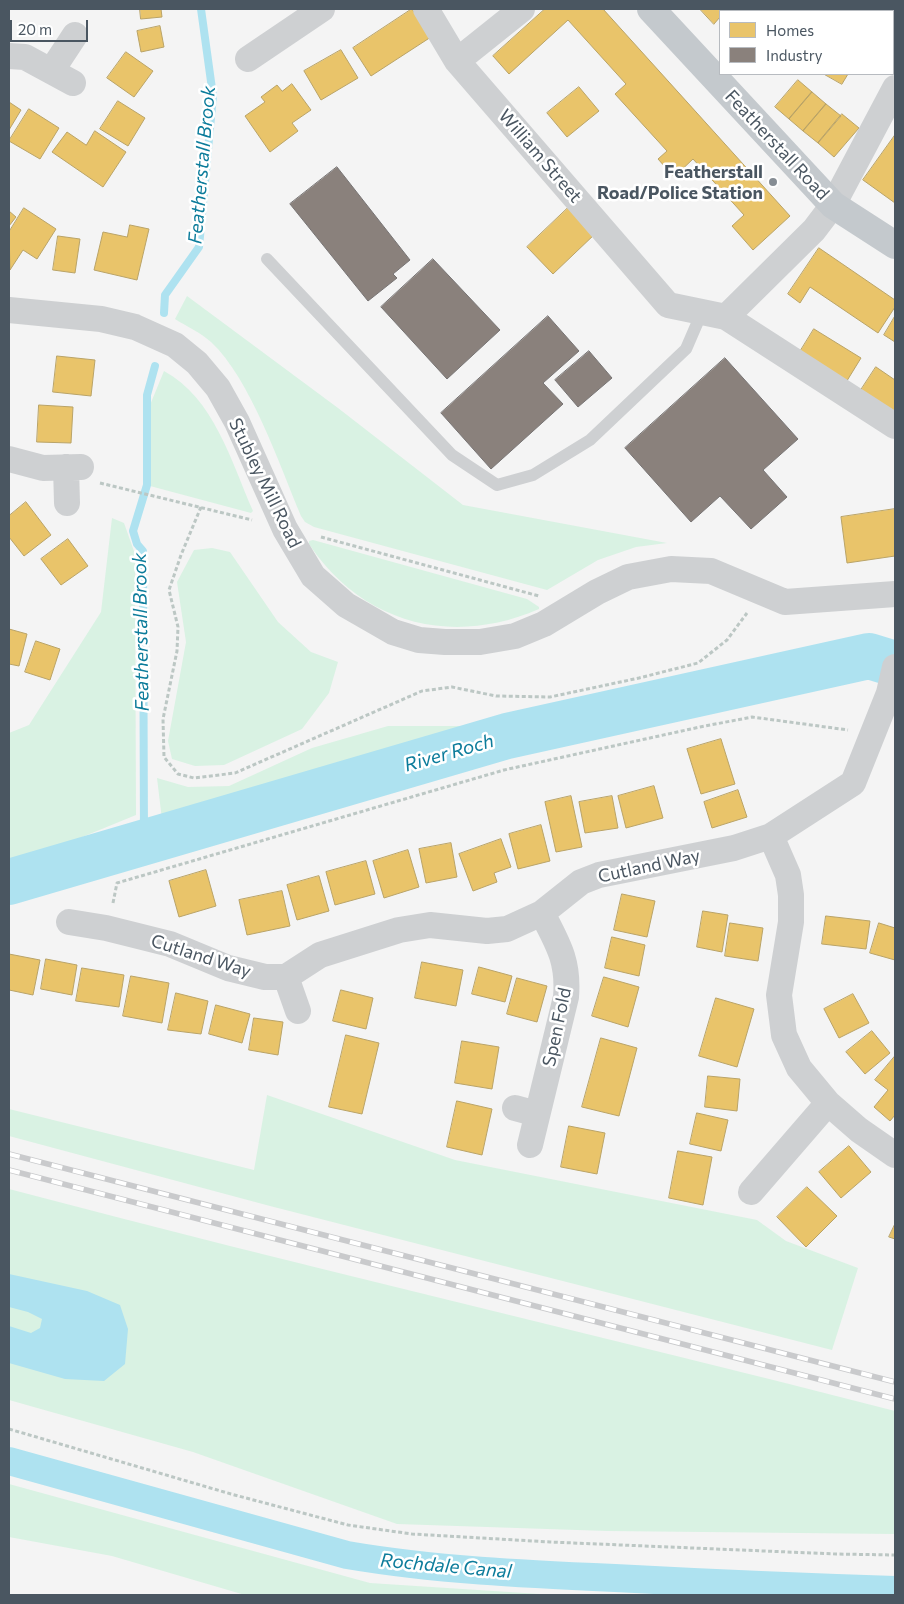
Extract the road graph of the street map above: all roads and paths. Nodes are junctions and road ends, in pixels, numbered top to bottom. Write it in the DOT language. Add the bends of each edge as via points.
graph roads {
  1 [pos="322,9"];
  2 [pos="426,9"];
  3 [pos="522,9"];
  4 [pos="651,9"];
  5 [pos="75,36"];
  6 [pos="9,56"];
  7 [pos="248,59"];
  8 [pos="456,61"];
  9 [pos="895,88"];
  10 [pos="833,205"];
  11 [pos="895,245"];
  12 [pos="267,259"];
  13 [pos="9,310"];
  14 [pos="714,314"];
  15 [pos="895,426"];
  16 [pos="9,460"];
  17 [pos="74,467"];
  18 [pos="67,503"];
  19 [pos="201,507"];
  20 [pos="285,529"];
  21 [pos="762,592"];
  22 [pos="895,594"];
  23 [pos="546,597"];
  24 [pos="895,667"];
  25 [pos="873,735"];
  26 [pos="771,836"];
  27 [pos="542,913"];
  28 [pos="109,918"];
  29 [pos="69,922"];
  30 [pos="286,977"];
  31 [pos="298,1011"];
  32 [pos="828,1103"];
  33 [pos="530,1145"];
  34 [pos="895,1155"];
  35 [pos="751,1192"];
  36 [pos="9,1429"];
  37 [pos="895,1554"];
  1 -- 7 [label="street"];
  2 -- 8 [label="street, William Street"];
  3 -- 8 [label="street"];
  4 -- 10 [label="highway, Featherstall Road"];
  5 -- 6 [label="street" via="62,77 25,57"];
  8 -- 14 [label="street, William Street" via="668,305"];
  9 -- 10 [label="street"];
  10 -- 11 [label="highway, Featherstall Road"];
  10 -- 14 [label="street" via="814,230"];
  12 -- 14 [label="lane" via="452,455 497,485 533,475 590,440 686,349"];
  13 -- 20 [label="street, Stubley Mill Road" via="101,319 135,326 175,345 197,363 218,388 252,453"];
  14 -- 15 [label="street, William Street"];
  16 -- 17 [label="street" via="43,468"];
  17 -- 18 [label="street"];
  17 -- 19 [label="path" via="93,481 132,493"];
  19 -- 20 [label="path"];
  19 -- 21 [label="path" via="169,590 178,627 163,719 164,757 178,774 194,778 236,773 422,691 452,687 496,696 550,697 698,663 727,640"];
  20 -- 21 [label="street, Stubley Mill Road" via="313,576 328,592 392,632 420,640 480,642 515,636 544,624 604,588 628,577 650,572 711,571"];
  20 -- 23 [label="path"];
  21 -- 22 [label="street, Stubley Mill Road" via="785,602"];
  24 -- 25 [label="street, Cutland Way"];
  25 -- 26 [label="street, Cutland Way" via="853,784"];
  25 -- 28 [label="path" via="752,717 504,770 117,883"];
  26 -- 27 [label="street, Cutland Way" via="734,848 599,875 581,882"];
  26 -- 32 [label="street" via="788,875 791,895 791,922 779,995 784,1035 799,1068"];
  27 -- 30 [label="street, Cutland Way" via="507,929 487,931 430,925 399,930 320,955"];
  27 -- 33 [label="street, Spen Fold" via="563,954 568,975 566,997 526,1111"];
  28 -- 29 [label="street, Cutland Way"];
  28 -- 30 [label="street, Cutland Way" via="228,968 265,977"];
  30 -- 31 [label="street"];
  32 -- 34 [label="street"];
  32 -- 35 [label="street"];
  36 -- 37 [label="path" via="348,1525 412,1534 550,1542"];
}
